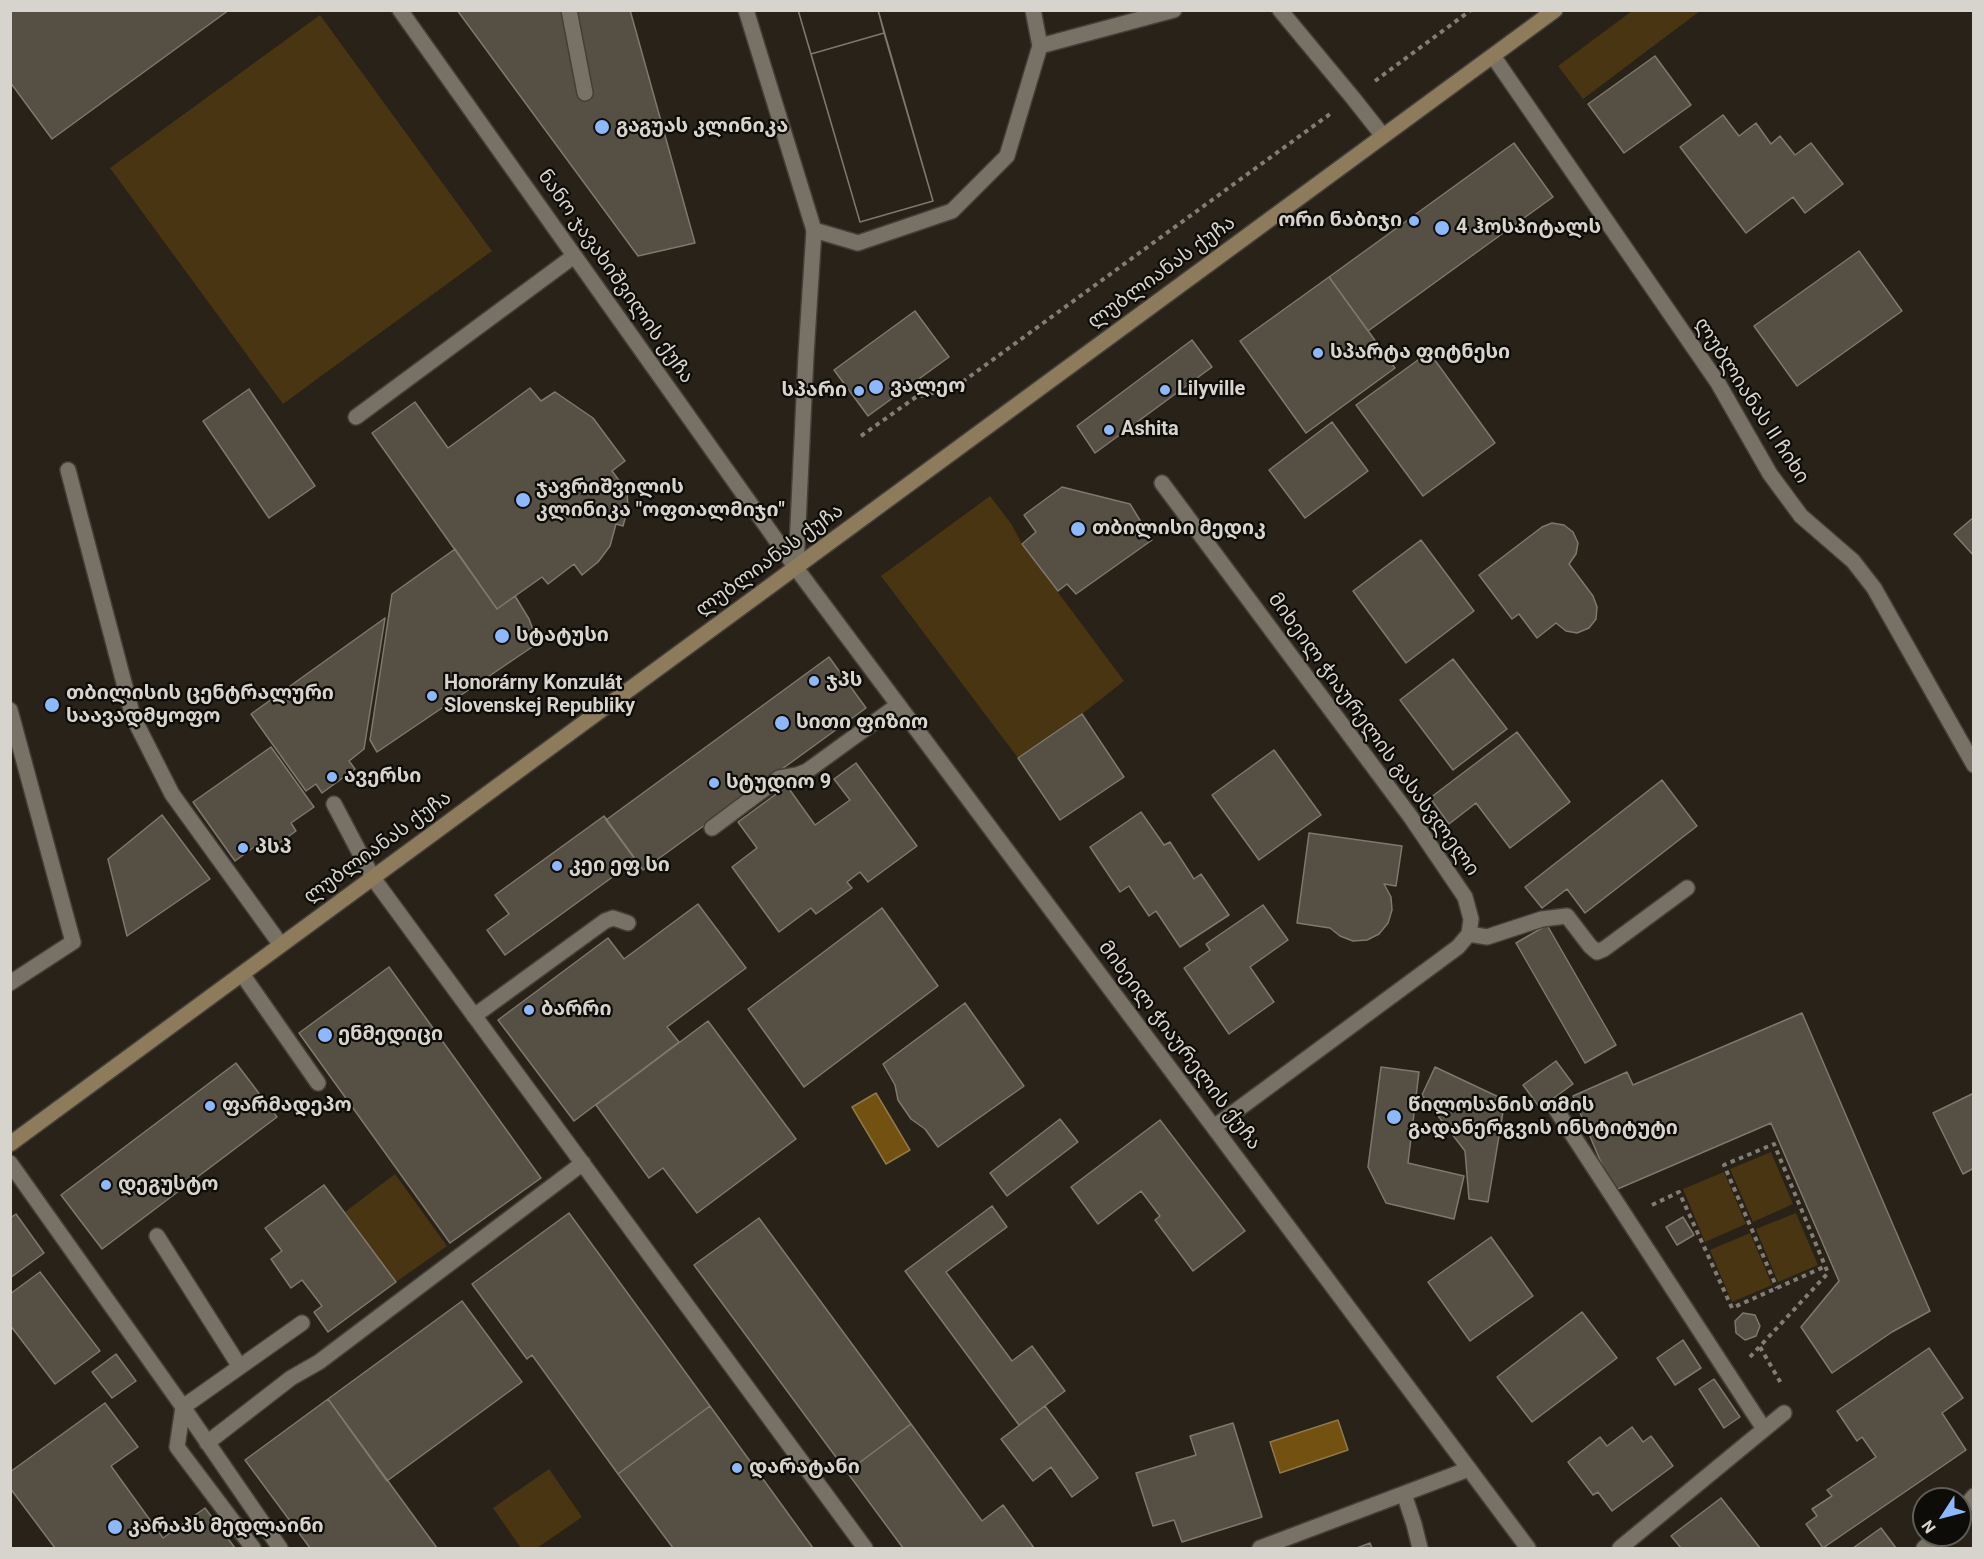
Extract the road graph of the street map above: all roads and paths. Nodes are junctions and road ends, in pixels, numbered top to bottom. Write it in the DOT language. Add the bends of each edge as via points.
graph roads {
  1 [pos="400,10"];
  2 [pos="569,10"];
  3 [pos="746,10"];
  4 [pos="1033,10"];
  5 [pos="1174,10"];
  6 [pos="1280,10"];
  7 [pos="1471,10"];
  8 [pos="1555,10"];
  9 [pos="1040,46"];
  10 [pos="1493,56"];
  11 [pos="585,93"];
  12 [pos="1353,98"];
  13 [pos="1383,136"];
  14 [pos="814,231"];
  15 [pos="574,256"];
  16 [pos="356,417"];
  17 [pos="861,436"];
  18 [pos="68,470"];
  19 [pos="1162,483"];
  20 [pos="796,568"];
  21 [pos="898,705"];
  22 [pos="10,710"];
  23 [pos="1974,765"];
  24 [pos="334,804"];
  25 [pos="712,828"];
  26 [pos="373,878"];
  27 [pos="1688,888"];
  28 [pos="628,923"];
  29 [pos="1469,934"];
  30 [pos="281,945"];
  31 [pos="242,974"];
  32 [pos="10,983"];
  33 [pos="474,1016"];
  34 [pos="318,1083"];
  35 [pos="1557,1111"];
  36 [pos="1214,1127"];
  37 [pos="10,1144"];
  38 [pos="10,1163"];
  39 [pos="583,1163"];
  40 [pos="1648,1207"];
  41 [pos="157,1236"];
  42 [pos="1826,1266"];
  43 [pos="1777,1288"];
  44 [pos="302,1323"];
  45 [pos="1760,1347"];
  46 [pos="1746,1361"];
  47 [pos="240,1367"];
  48 [pos="183,1407"];
  49 [pos="1784,1413"];
  50 [pos="1764,1429"];
  51 [pos="207,1443"];
  52 [pos="1469,1469"];
  53 [pos="1404,1494"];
  54 [pos="253,1548"];
  55 [pos="280,1548"];
  56 [pos="865,1548"];
  57 [pos="1260,1548"];
  58 [pos="1420,1548"];
  59 [pos="1528,1548"];
  60 [pos="1620,1548"];
  1 -- 15 [label="street, ნანო ჯავახიშვილის ქუჩა"];
  2 -- 11 [label="street"];
  3 -- 14 [label="street"];
  4 -- 9 [label="street"];
  5 -- 9 [label="street"];
  6 -- 12 [label="street"];
  7 -- 12 [label="path"];
  8 -- 10 [label="street, ლუბლიანას ქუჩა"];
  9 -- 14 [label="street" via="1007,156 952,211 858,243"];
  10 -- 13 [label="street, ლუბლიანას ქუჩა"];
  10 -- 23 [label="street, ლუბლიანას II ჩიხი" via="1718,383 1770,474 1801,516 1853,561 1874,588"];
  12 -- 13 [label="street"];
  12 -- 17 [label="path" via="954,388 916,397"];
  13 -- 20 [label="street, ლუბლიანას ქუჩა"];
  14 -- 20 [label="street"];
  15 -- 16 [label="street"];
  15 -- 20 [label="street, ნანო ჯავახიშვილის ქუჩა"];
  18 -- 30 [label="street" via="134,717 172,794"];
  19 -- 29 [label="street, მიხეილ ჭიაურელის გასასვლელი" via="1416,825 1465,897 1471,919"];
  20 -- 21 [label="street, მიხეილ ჭიაურელის ქუჩა"];
  20 -- 26 [label="street, ლუბლიანას ქუჩა"];
  21 -- 25 [label="street" via="807,771 779,778"];
  21 -- 36 [label="street, მიხეილ ჭიაურელის ქუჩა"];
  22 -- 32 [label="street" via="73,942"];
  24 -- 26 [label="street"];
  26 -- 30 [label="street, ლუბლიანას ქუჩა"];
  26 -- 33 [label="street"];
  27 -- 29 [label="street" via="1597,952 1567,916 1542,919 1487,937"];
  28 -- 33 [label="street" via="613,918 605,921"];
  29 -- 36 [label="street" via="1458,947"];
  30 -- 31 [label="street, ლუბლიანას ქუჩა"];
  31 -- 34 [label="street"];
  31 -- 37 [label="street, ლუბლიანას ქუჩა"];
  33 -- 39 [label="street"];
  35 -- 50 [label="street"];
  36 -- 52 [label="street, მიხეილ ჭიაურელის ქუჩა"];
  38 -- 48 [label="street"];
  39 -- 51 [label="street"];
  39 -- 56 [label="street"];
  40 -- 43 [label="path" via="1679,1192 1732,1308"];
  41 -- 47 [label="street"];
  42 -- 43 [label="path"];
  42 -- 43 [label="path" via="1774,1144 1724,1165"];
  42 -- 45 [label="path" via="1828,1274"];
  44 -- 47 [label="street"];
  45 -- 46 [label="path"];
  45 -- 49 [label="path" via="1794,1405"];
  47 -- 48 [label="street"];
  48 -- 51 [label="street"];
  48 -- 54 [label="street" via="177,1447"];
  49 -- 50 [label="street"];
  50 -- 60 [label="street"];
  51 -- 55 [label="street"];
  52 -- 53 [label="street"];
  52 -- 59 [label="street, მიხეილ ჭიაურელის ქუჩა"];
  53 -- 57 [label="street"];
  53 -- 58 [label="street"];
}
